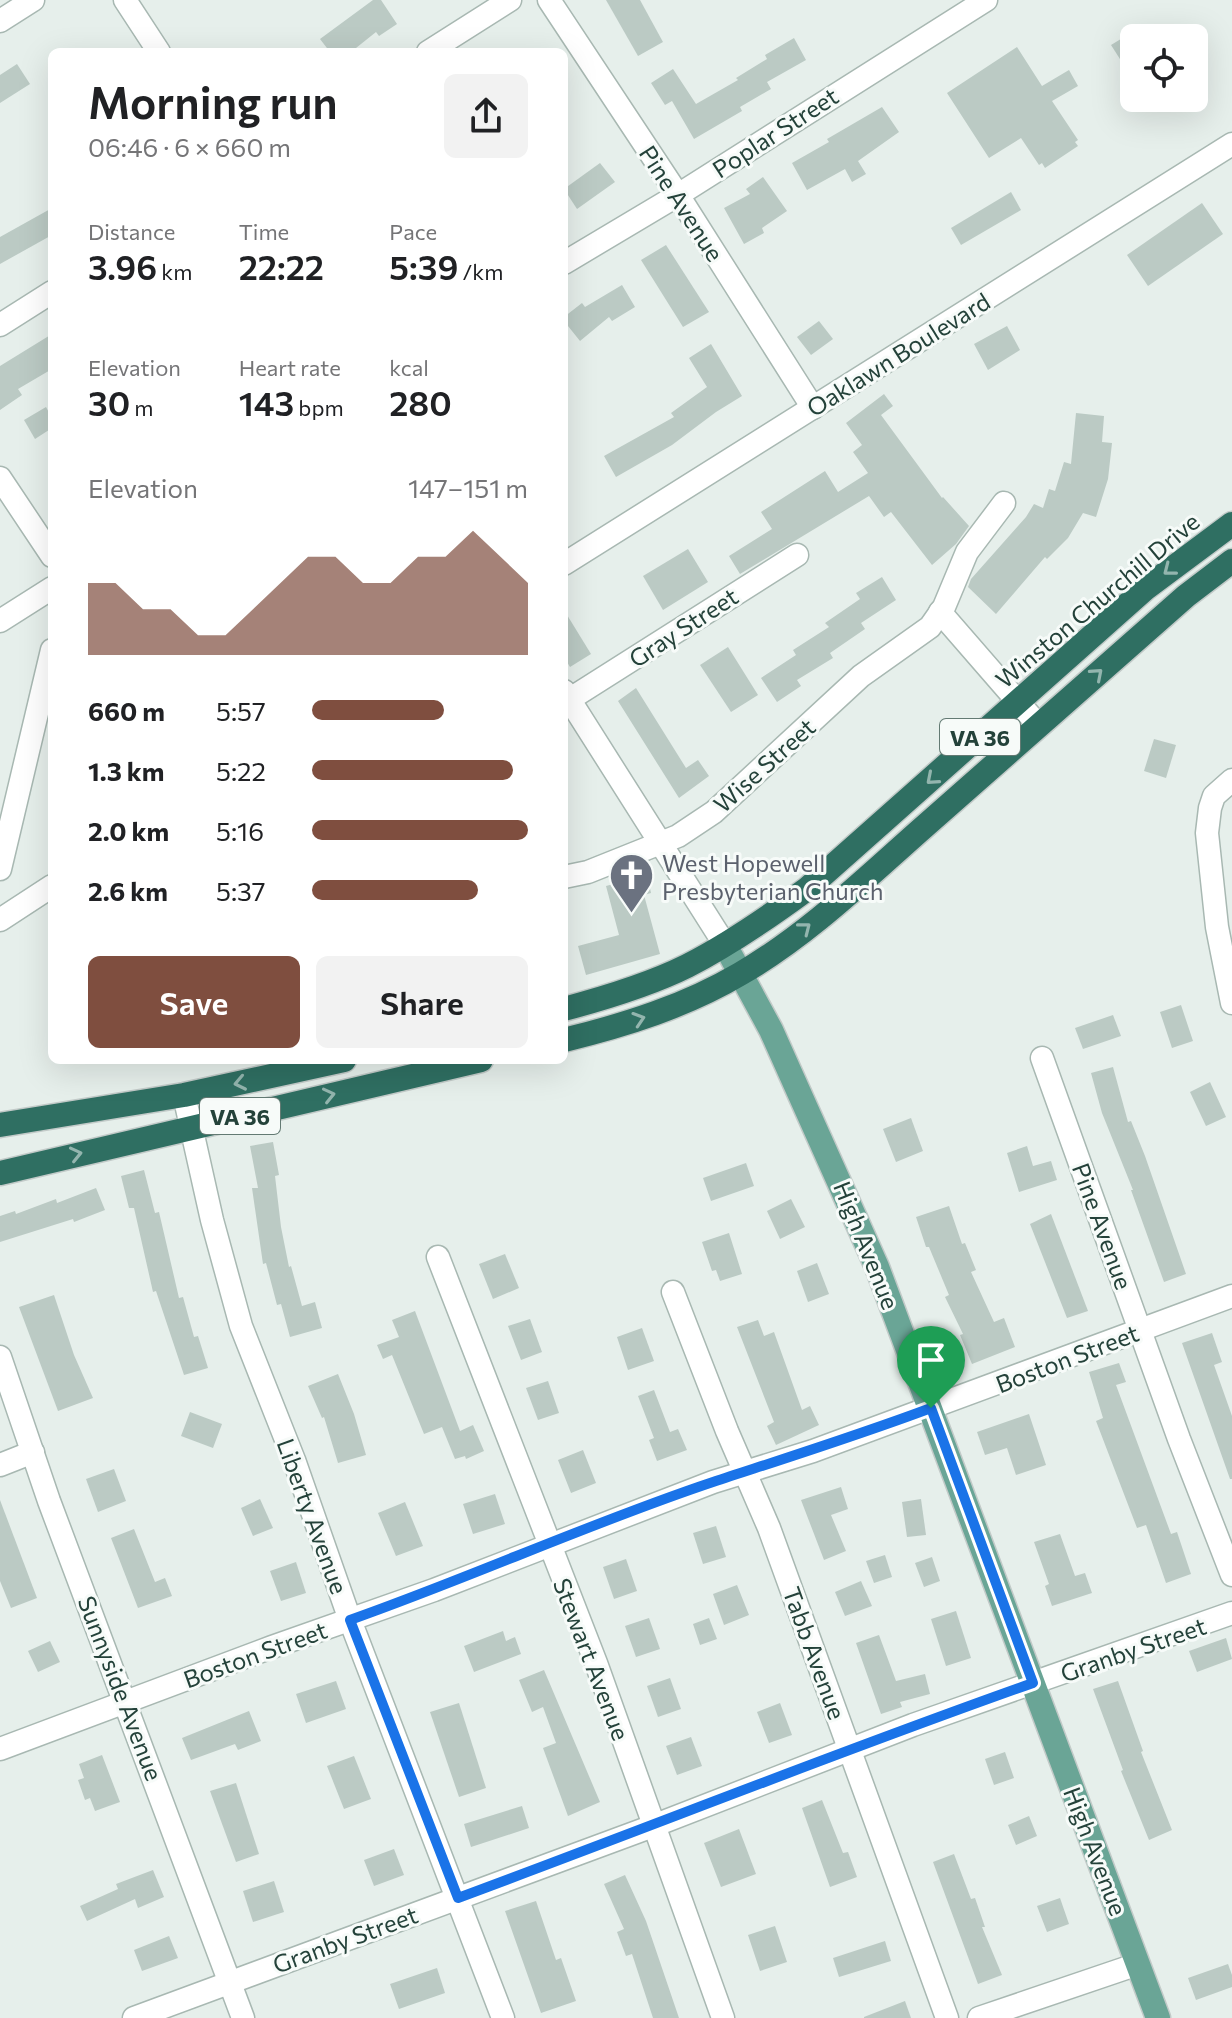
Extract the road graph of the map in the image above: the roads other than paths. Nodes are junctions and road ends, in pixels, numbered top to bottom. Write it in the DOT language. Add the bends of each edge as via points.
graph roads {
  1 [pos="33,0"];
  2 [pos="125,0"];
  3 [pos="510,0"];
  4 [pos="549,0"];
  5 [pos="986,0"];
  6 [pos="0,21"];
  7 [pos="156,48"];
  8 [pos="434,48"];
  9 [pos="1232,144"];
  10 [pos="678,195"];
  11 [pos="568,261"];
  12 [pos="48,295"];
  13 [pos="0,325"];
  14 [pos="813,408"];
  15 [pos="0,478"];
  16 [pos="1004,503"];
  17 [pos="1232,524"];
  18 [pos="48,550"];
  19 [pos="797,555"];
  20 [pos="568,561"];
  21 [pos="1232,561"];
  22 [pos="48,591"];
  23 [pos="940,612"];
  24 [pos="0,621"];
  25 [pos="48,667"];
  26 [pos="568,694"];
  27 [pos="568,697"];
  28 [pos="1019,703"];
  29 [pos="1039,726"];
  30 [pos="1232,780"];
  31 [pos="661,844"];
  32 [pos="0,869"];
  33 [pos="568,876"];
  34 [pos="48,889"];
  35 [pos="0,920"];
  36 [pos="725,945"];
  37 [pos="742,974"];
  38 [pos="1232,1003"];
  39 [pos="568,1008"];
  40 [pos="568,1039"];
  41 [pos="1042,1058"];
  42 [pos="326,1064"];
  43 [pos="464,1064"];
  44 [pos="184,1095"];
  45 [pos="0,1125"];
  46 [pos="191,1127"];
  47 [pos="0,1173"];
  48 [pos="438,1257"];
  49 [pos="673,1292"];
  50 [pos="1232,1296"];
  51 [pos="1141,1330"];
  52 [pos="0,1357"];
  53 [pos="931,1408"];
  54 [pos="33,1452"];
  55 [pos="0,1465"];
  56 [pos="746,1473"];
  57 [pos="549,1544"];
  58 [pos="1232,1575"];
  59 [pos="1232,1613"];
  60 [pos="350,1620"];
  61 [pos="1033,1683"];
  62 [pos="127,1702"];
  63 [pos="0,1749"];
  64 [pos="851,1750"];
  65 [pos="653,1826"];
  66 [pos="458,1898"];
  67 [pos="1138,1964"];
  68 [pos="230,1981"];
  69 [pos="134,2018"];
  70 [pos="243,2018"];
  71 [pos="503,2018"];
  72 [pos="723,2018"];
  73 [pos="947,2018"];
  74 [pos="979,2018"];
  75 [pos="1158,2018"];
  1 -- 6 [label="street"];
  2 -- 7 [label="street"];
  3 -- 8 [label="street"];
  4 -- 10 [label="street, Pine Avenue"];
  5 -- 10 [label="street, Poplar Street"];
  9 -- 14 [label="street, Oaklawn Boulevard"];
  10 -- 11 [label="street, Poplar Street"];
  10 -- 14 [label="street, Pine Avenue"];
  12 -- 13 [label="street"];
  14 -- 20 [label="street, Oaklawn Boulevard"];
  15 -- 18 [label="street"];
  16 -- 23 [label="street" via="967,552"];
  17 -- 28 [label="highway, Winston Churchill Drive / VA 36, one-way" via="1146,588"];
  19 -- 26 [label="street, Gray Street"];
  29 -- 21 [label="highway, VA 36, one-way"];
  22 -- 24 [label="street"];
  23 -- 28 [label="street"];
  23 -- 31 [label="street, Wise Street" via="930,627 861,676 714,812"];
  25 -- 32 [label="street"];
  27 -- 31 [label="street, High Avenue"];
  28 -- 29 [label="street"];
  28 -- 36 [label="highway, Winston Churchill Drive / VA 36, one-way" via="807,889"];
  37 -- 29 [label="highway, VA 36, one-way" via="844,898"];
  30 -- 38 [label="street" via="1214,796 1207,833"];
  31 -- 33 [label="street, Wise Street"];
  31 -- 36 [label="street, High Avenue"];
  34 -- 35 [label="street"];
  36 -- 37 [label="main road, High Avenue"];
  36 -- 39 [label="highway, Winston Churchill Drive / VA 36" via="673,972"];
  40 -- 37 [label="highway, VA 36, one-way" via="651,1015"];
  37 -- 53 [label="main road, High Avenue" via="851,1203"];
  41 -- 51 [label="street, Pine Avenue"];
  42 -- 44 [label="highway, VA 36, one-way"];
  46 -- 43 [label="highway, VA 36, one-way"];
  44 -- 45 [label="highway, VA 36"];
  44 -- 46 [label="street, Liberty Avenue"];
  47 -- 46 [label="highway, VA 36, one-way"];
  46 -- 60 [label="street, Liberty Avenue" via="241,1326"];
  48 -- 57 [label="street, Stewart Avenue"];
  49 -- 56 [label="street, Tabb Avenue"];
  50 -- 51 [label="street, Boston Street"];
  51 -- 53 [label="street, Boston Street"];
  51 -- 58 [label="street, Pine Avenue"];
  52 -- 54 [label="street, Sunnyside Avenue"];
  53 -- 56 [label="street, Boston Street"];
  53 -- 61 [label="main road, High Avenue"];
  54 -- 55 [label="street"];
  54 -- 62 [label="street, Sunnyside Avenue"];
  56 -- 57 [label="street, Boston Street"];
  56 -- 64 [label="street, Tabb Avenue"];
  57 -- 60 [label="street, Boston Street"];
  57 -- 65 [label="street, Stewart Avenue"];
  59 -- 61 [label="street, Granby Street"];
  60 -- 62 [label="street, Boston Street"];
  60 -- 66 [label="street, Liberty Avenue"];
  61 -- 64 [label="street, Granby Street"];
  61 -- 67 [label="main road, High Avenue"];
  62 -- 63 [label="street, Boston Street"];
  62 -- 68 [label="street, Sunnyside Avenue"];
  64 -- 65 [label="street, Granby Street"];
  64 -- 73 [label="street, Tabb Avenue"];
  65 -- 66 [label="street, Granby Street"];
  65 -- 72 [label="street, Stewart Avenue"];
  66 -- 68 [label="street, Granby Street"];
  66 -- 71 [label="street, Liberty Avenue"];
  67 -- 74 [label="street"];
  67 -- 75 [label="main road, High Avenue"];
  68 -- 69 [label="street, Granby Street"];
  68 -- 70 [label="street, Sunnyside Avenue"];
}
